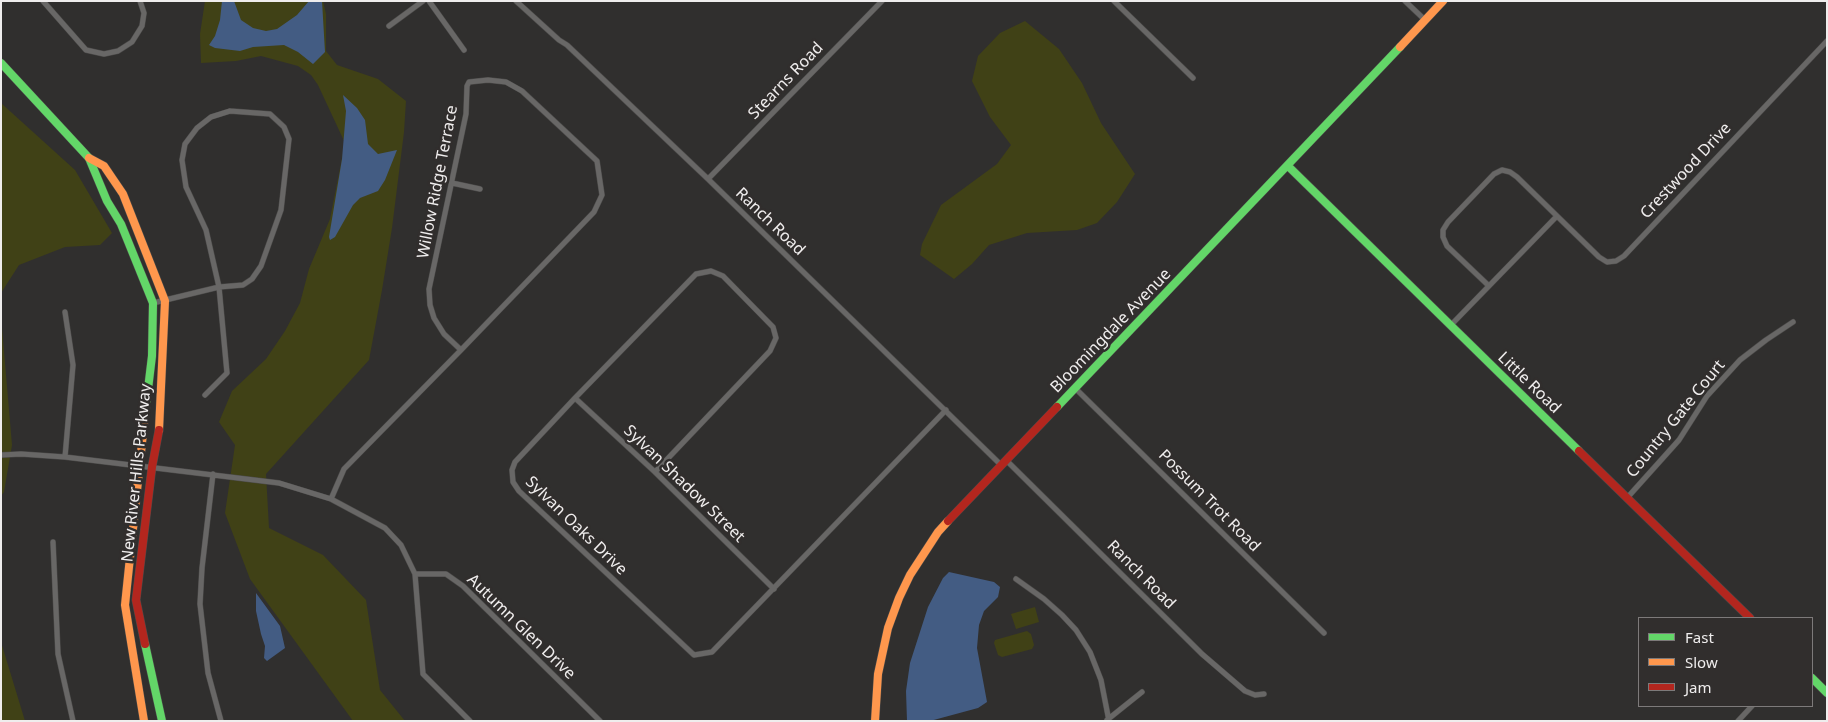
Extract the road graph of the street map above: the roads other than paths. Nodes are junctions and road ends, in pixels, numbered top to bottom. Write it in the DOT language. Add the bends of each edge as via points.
graph roads {
  1 [pos="43,1"];
  2 [pos="140,1"];
  3 [pos="423,1"];
  4 [pos="429,1"];
  5 [pos="516,1"];
  6 [pos="882,1"];
  7 [pos="1114,1"];
  8 [pos="1405,1"];
  9 [pos="1443,1"];
  10 [pos="1425,20"];
  11 [pos="388,26"];
  12 [pos="1827,41"];
  13 [pos="464,50"];
  14 [pos="1,62"];
  15 [pos="1193,78"];
  16 [pos="89,158"];
  17 [pos="1288,166"];
  18 [pos="708,179"];
  19 [pos="452,184"];
  20 [pos="480,189"];
  21 [pos="1556,216"];
  22 [pos="1488,286"];
  23 [pos="219,287"];
  24 [pos="164,301"];
  25 [pos="152,303"];
  26 [pos="65,312"];
  27 [pos="1794,322"];
  28 [pos="1450,325"];
  29 [pos="461,350"];
  30 [pos="1075,388"];
  31 [pos="205,395"];
  32 [pos="575,398"];
  33 [pos="946,410"];
  34 [pos="1,455"];
  35 [pos="65,457"];
  36 [pos="1004,462"];
  37 [pos="139,466"];
  38 [pos="152,467"];
  39 [pos="655,472"];
  40 [pos="213,474"];
  41 [pos="1627,498"];
  42 [pos="331,499"];
  43 [pos="53,542"];
  44 [pos="415,574"];
  45 [pos="1016,579"];
  46 [pos="774,589"];
  47 [pos="1749,617"];
  48 [pos="1324,633"];
  49 [pos="1813,679"];
  50 [pos="1142,692"];
  51 [pos="1827,693"];
  52 [pos="1264,694"];
  53 [pos="1751,707"];
  54 [pos="1108,720"];
  55 [pos="73,721"];
  56 [pos="144,721"];
  57 [pos="162,721"];
  58 [pos="221,721"];
  59 [pos="470,721"];
  60 [pos="600,721"];
  61 [pos="875,721"];
  62 [pos="1738,721"];
  1 -- 2 [label="street" via="86,50 104,54 118,51 132,42 142,26 144,13"];
  3 -- 11 [label="street"];
  4 -- 13 [label="street"];
  5 -- 18 [label="street, Ranch Road"];
  6 -- 18 [label="street, Stearns Road"];
  7 -- 15 [label="street"];
  8 -- 10 [label="street"];
  9 -- 10 [label="street, Bloomingdale Avenue"];
  10 -- 17 [label="street, Bloomingdale Avenue"];
  12 -- 21 [label="street, Crestwood Drive" via="1624,256 1607,262"];
  14 -- 16 [label="street, New River Hills Parkway"];
  16 -- 24 [label="street, New River Hills Parkway" via="104,166 123,194"];
  16 -- 25 [label="street, New River Hills Parkway" via="107,201 121,224"];
  17 -- 28 [label="street, Little Road"];
  17 -- 30 [label="street, Bloomingdale Avenue"];
  18 -- 33 [label="street, Ranch Road"];
  19 -- 20 [label="street"];
  19 -- 29 [label="street, Willow Ridge Terrace" via="429,289 434,318 444,334"];
  19 -- 29 [label="street, Willow Ridge Terrace" via="466,114 467,86 469,82 488,80 506,82 522,91 597,161 602,195 594,212"];
  21 -- 22 [label="street"];
  21 -- 22 [label="street" via="1510,172 1502,170 1489,179 1443,230 1446,246"];
  22 -- 28 [label="street"];
  23 -- 23 [label="street" via="243,285 252,279 261,266 281,210 289,139 284,126 270,114 230,111 211,117 185,144 182,160 186,187 206,230"];
  23 -- 24 [label="street"];
  23 -- 31 [label="street" via="227,373"];
  24 -- 25 [label="street"];
  24 -- 38 [label="street, New River Hills Parkway" via="160,423"];
  25 -- 37 [label="street, New River Hills Parkway" via="152,356"];
  26 -- 35 [label="street" via="73,365"];
  27 -- 41 [label="street, Country Gate Court" via="1740,360 1707,396 1678,440"];
  28 -- 41 [label="street, Little Road"];
  29 -- 42 [label="street, Willow Ridge Terrace" via="344,469"];
  30 -- 36 [label="street, Bloomingdale Avenue"];
  30 -- 48 [label="street, Possum Trot Road"];
  32 -- 39 [label="street, Sylvan Shadow Street"];
  32 -- 39 [label="street, Sylvan Oaks Drive" via="696,274 711,271 723,276 773,326 776,338 770,351"];
  32 -- 46 [label="street, Sylvan Oaks Drive" via="515,462 513,482 519,492 694,655 712,652"];
  33 -- 36 [label="street, Ranch Road"];
  33 -- 46 [label="street, Sylvan Oaks Drive"];
  34 -- 35 [label="street"];
  35 -- 37 [label="street"];
  36 -- 52 [label="street, Ranch Road" via="1202,654 1245,692"];
  36 -- 61 [label="street, Bloomingdale Avenue" via="938,532 902,590 882,652"];
  37 -- 38 [label="street"];
  37 -- 56 [label="street, New River Hills Parkway" via="125,605"];
  38 -- 40 [label="street"];
  38 -- 57 [label="street, New River Hills Parkway" via="136,600"];
  39 -- 46 [label="street, Sylvan Shadow Street"];
  40 -- 42 [label="street" via="279,483"];
  40 -- 58 [label="street" via="200,604 208,673"];
  41 -- 47 [label="street, Little Road"];
  42 -- 44 [label="street" via="385,528 401,545"];
  43 -- 55 [label="street" via="58,654"];
  44 -- 59 [label="street" via="423,674"];
  44 -- 60 [label="street, Autumn Glen Drive" via="446,574 463,586"];
  45 -- 54 [label="street" via="1044,599 1076,630 1090,652 1100,680"];
  49 -- 51 [label="street"];
  50 -- 54 [label="street"];
  53 -- 62 [label="street"];
}
